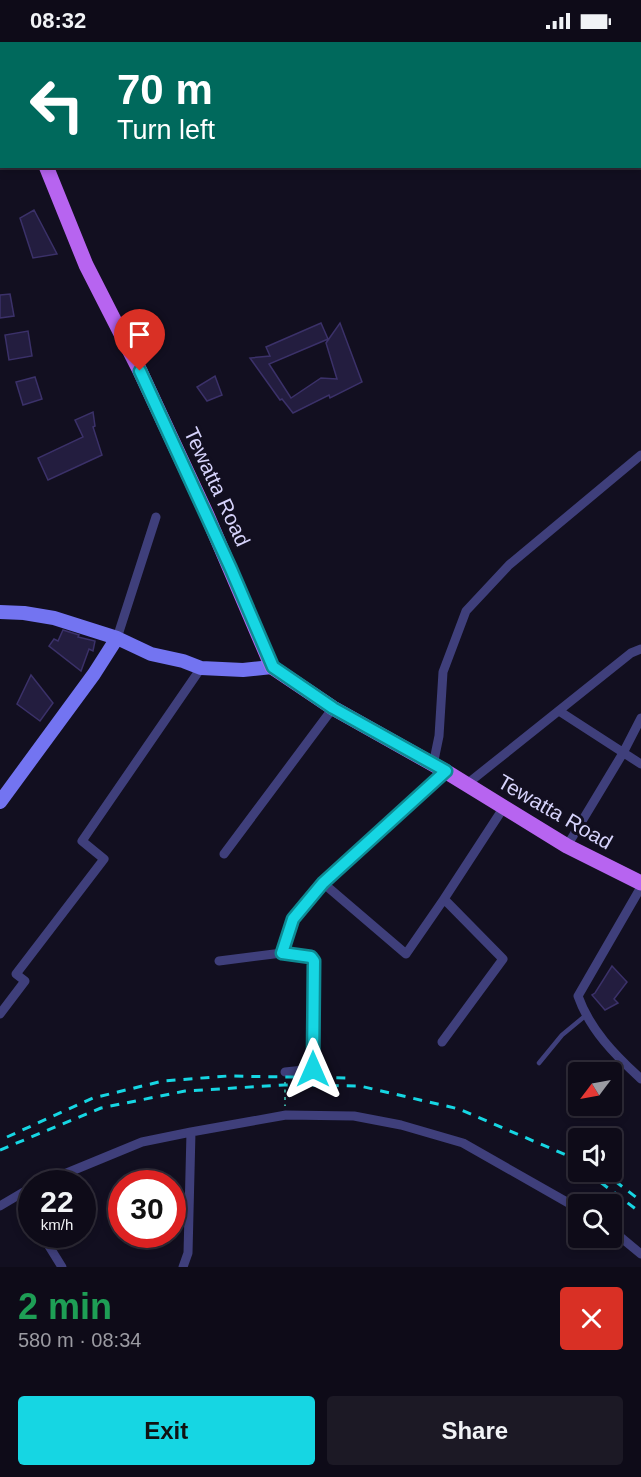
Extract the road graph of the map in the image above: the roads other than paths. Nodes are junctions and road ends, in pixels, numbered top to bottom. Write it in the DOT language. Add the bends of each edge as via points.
graph roads {
  1 [pos="47,168"];
  2 [pos="641,455"];
  3 [pos="156,517"];
  4 [pos="0,612"];
  5 [pos="117,638"];
  6 [pos="641,649"];
  7 [pos="273,667"];
  8 [pos="201,668"];
  9 [pos="333,708"];
  10 [pos="559,711"];
  11 [pos="641,718"];
  12 [pos="623,753"];
  13 [pos="641,765"];
  14 [pos="439,768"];
  15 [pos="467,784"];
  16 [pos="0,802"];
  17 [pos="504,807"];
  18 [pos="567,846"];
  19 [pos="224,854"];
  20 [pos="323,883"];
  21 [pos="641,885"];
  22 [pos="444,900"];
  23 [pos="282,953"];
  24 [pos="219,961"];
  25 [pos="0,1014"];
  26 [pos="585,1016"];
  27 [pos="442,1042"];
  28 [pos="539,1063"];
  29 [pos="285,1072"];
  30 [pos="641,1079"];
  31 [pos="191,1132"];
  32 [pos="74,1170"];
  33 [pos="18,1195"];
  34 [pos="568,1203"];
  35 [pos="0,1206"];
  36 [pos="622,1238"];
  37 [pos="50,1248"];
  38 [pos="641,1254"];
  39 [pos="62,1267"];
  40 [pos="183,1267"];
  1 -- 7 [label="main road, Tewatta Road" via="86,265 207,515"];
  2 -- 14 [label="street" via="509,565 466,611 443,672"];
  3 -- 5 [label="street"];
  4 -- 5 [label="street" via="54,618"];
  5 -- 8 [label="street" via="151,654"];
  5 -- 16 [label="street"];
  6 -- 10 [label="street"];
  7 -- 8 [label="street"];
  7 -- 9 [label="main road, Tewatta Road"];
  8 -- 25 [label="street" via="82,841 104,859 16,974 25,981"];
  9 -- 14 [label="main road, Tewatta Road"];
  9 -- 19 [label="street"];
  10 -- 12 [label="street"];
  10 -- 15 [label="street"];
  11 -- 12 [label="street"];
  12 -- 13 [label="street"];
  12 -- 18 [label="street"];
  14 -- 15 [label="main road, Tewatta Road"];
  14 -- 20 [label="street"];
  15 -- 17 [label="main road, Tewatta Road"];
  17 -- 18 [label="main road, Tewatta Road"];
  17 -- 22 [label="street"];
  18 -- 21 [label="main road, Tewatta Road"];
  20 -- 22 [label="street" via="406,954"];
  20 -- 23 [label="street" via="293,919"];
  21 -- 26 [label="street" via="578,996"];
  22 -- 27 [label="street" via="503,959"];
  23 -- 24 [label="street"];
  23 -- 29 [label="street" via="311,957 314,961 313,1069"];
  26 -- 28 [label="lane" via="562,1035"];
  26 -- 30 [label="street" via="613,1053"];
  31 -- 32 [label="street" via="142,1142"];
  31 -- 34 [label="street" via="286,1115 354,1116 464,1143"];
  31 -- 40 [label="street" via="188,1253"];
  33 -- 35 [label="street"];
  36 -- 38 [label="street"];
  37 -- 39 [label="street"];
}
